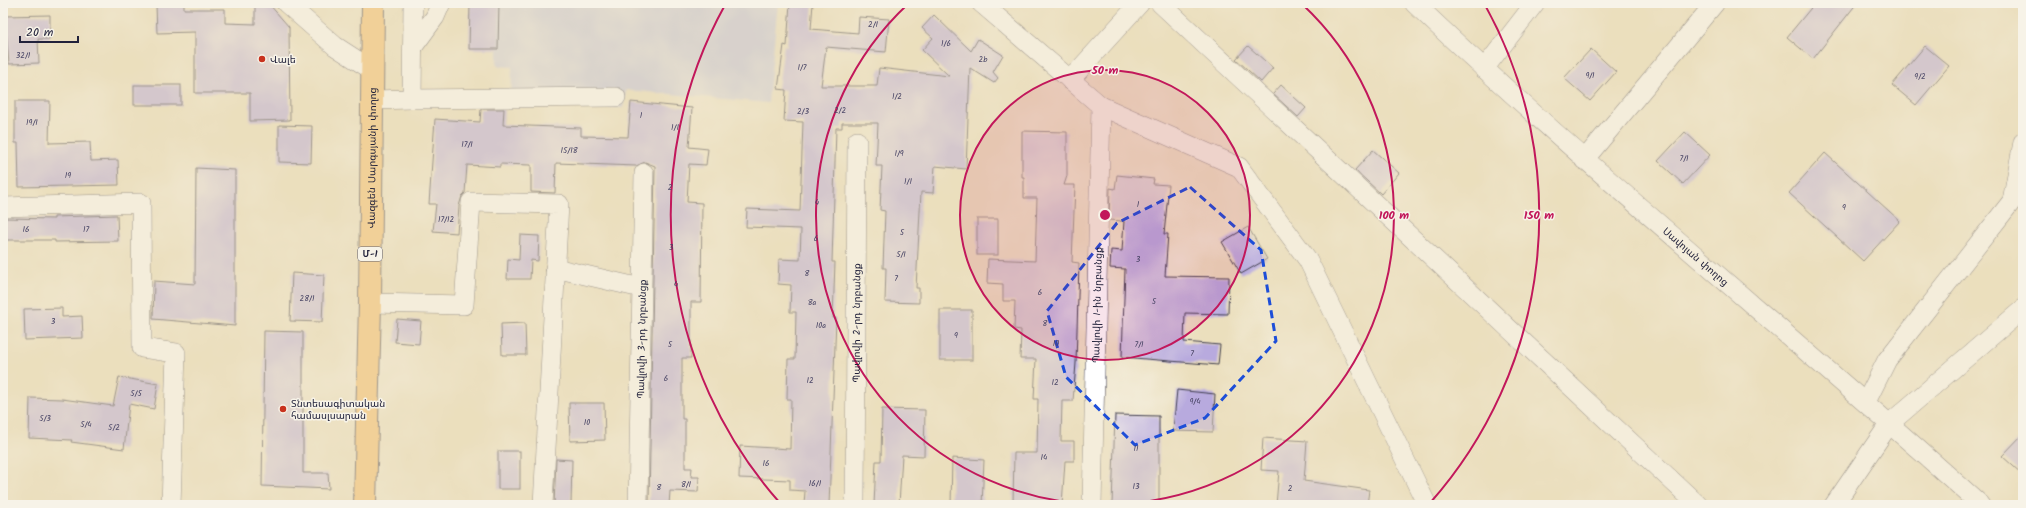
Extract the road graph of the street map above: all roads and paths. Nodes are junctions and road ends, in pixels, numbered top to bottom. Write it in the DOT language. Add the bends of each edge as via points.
graph roads {
  1 [pos="286,3"];
  2 [pos="373,3"];
  3 [pos="413,3"];
  4 [pos="441,3"];
  5 [pos="982,3"];
  6 [pos="1140,3"];
  7 [pos="1160,3"];
  8 [pos="1414,3"];
  9 [pos="1535,3"];
  10 [pos="1715,3"];
  11 [pos="412,47"];
  12 [pos="1484,69"];
  13 [pos="372,70"];
  14 [pos="1070,80"];
  15 [pos="616,97"];
  16 [pos="412,99"];
  17 [pos="372,100"];
  18 [pos="1102,106"];
  19 [pos="857,141"];
  20 [pos="2023,142"];
  21 [pos="1584,160"];
  22 [pos="644,173"];
  23 [pos="3,207"];
  24 [pos="555,268"];
  25 [pos="641,288"];
  26 [pos="370,303"];
  27 [pos="2023,309"];
  28 [pos="1866,402"];
  29 [pos="1890,423"];
  30 [pos="171,505"];
  31 [pos="364,505"];
  32 [pos="543,505"];
  33 [pos="638,505"];
  34 [pos="855,505"];
  35 [pos="1092,505"];
  36 [pos="1427,505"];
  37 [pos="1698,505"];
  38 [pos="1834,505"];
  39 [pos="1981,505"];
  1 -- 13 [label="street" via="335,46"];
  2 -- 13 [label="highway, Վազգեն Սարգսյանի փողոց / Մ-1"];
  3 -- 11 [label="street"];
  4 -- 11 [label="street" via="435,17"];
  5 -- 14 [label="street"];
  6 -- 14 [label="street"];
  7 -- 37 [label="street"];
  8 -- 12 [label="street, Սավոյան փողոց"];
  9 -- 12 [label="street"];
  10 -- 21 [label="street"];
  11 -- 16 [label="street"];
  12 -- 21 [label="street, Սավոյան փողոց"];
  13 -- 17 [label="highway, Վազգեն Սարգսյանի փողոց / Մ-1"];
  14 -- 18 [label="street"];
  15 -- 16 [label="street"];
  16 -- 17 [label="street"];
  17 -- 26 [label="highway, Վազգեն Սարգսյանի փողոց / Մ-1"];
  18 -- 35 [label="street, Պավլովի 1-ին նրբանցք"];
  18 -- 36 [label="street" via="1239,167 1308,260"];
  19 -- 34 [label="street, Պավլովի 2-րդ նրբանցք"];
  20 -- 28 [label="street" via="2012,201 1887,360"];
  21 -- 28 [label="street, Սավոյան փողոց"];
  22 -- 25 [label="street, Պավլովի 3-րդ նրբանցք"];
  23 -- 30 [label="street" via="141,203 142,348 176,353"];
  24 -- 25 [label="street"];
  24 -- 26 [label="street" via="558,204 471,202 464,305"];
  24 -- 32 [label="street"];
  25 -- 33 [label="street, Պավլովի 3-րդ նրբանցք"];
  26 -- 31 [label="highway, Վազգեն Սարգսյանի փողոց / Մ-1"];
  27 -- 29 [label="street"];
  28 -- 29 [label="street, Սավոյան փողոց"];
  29 -- 38 [label="street"];
  29 -- 39 [label="street, Սավոյան փողոց"];
}
